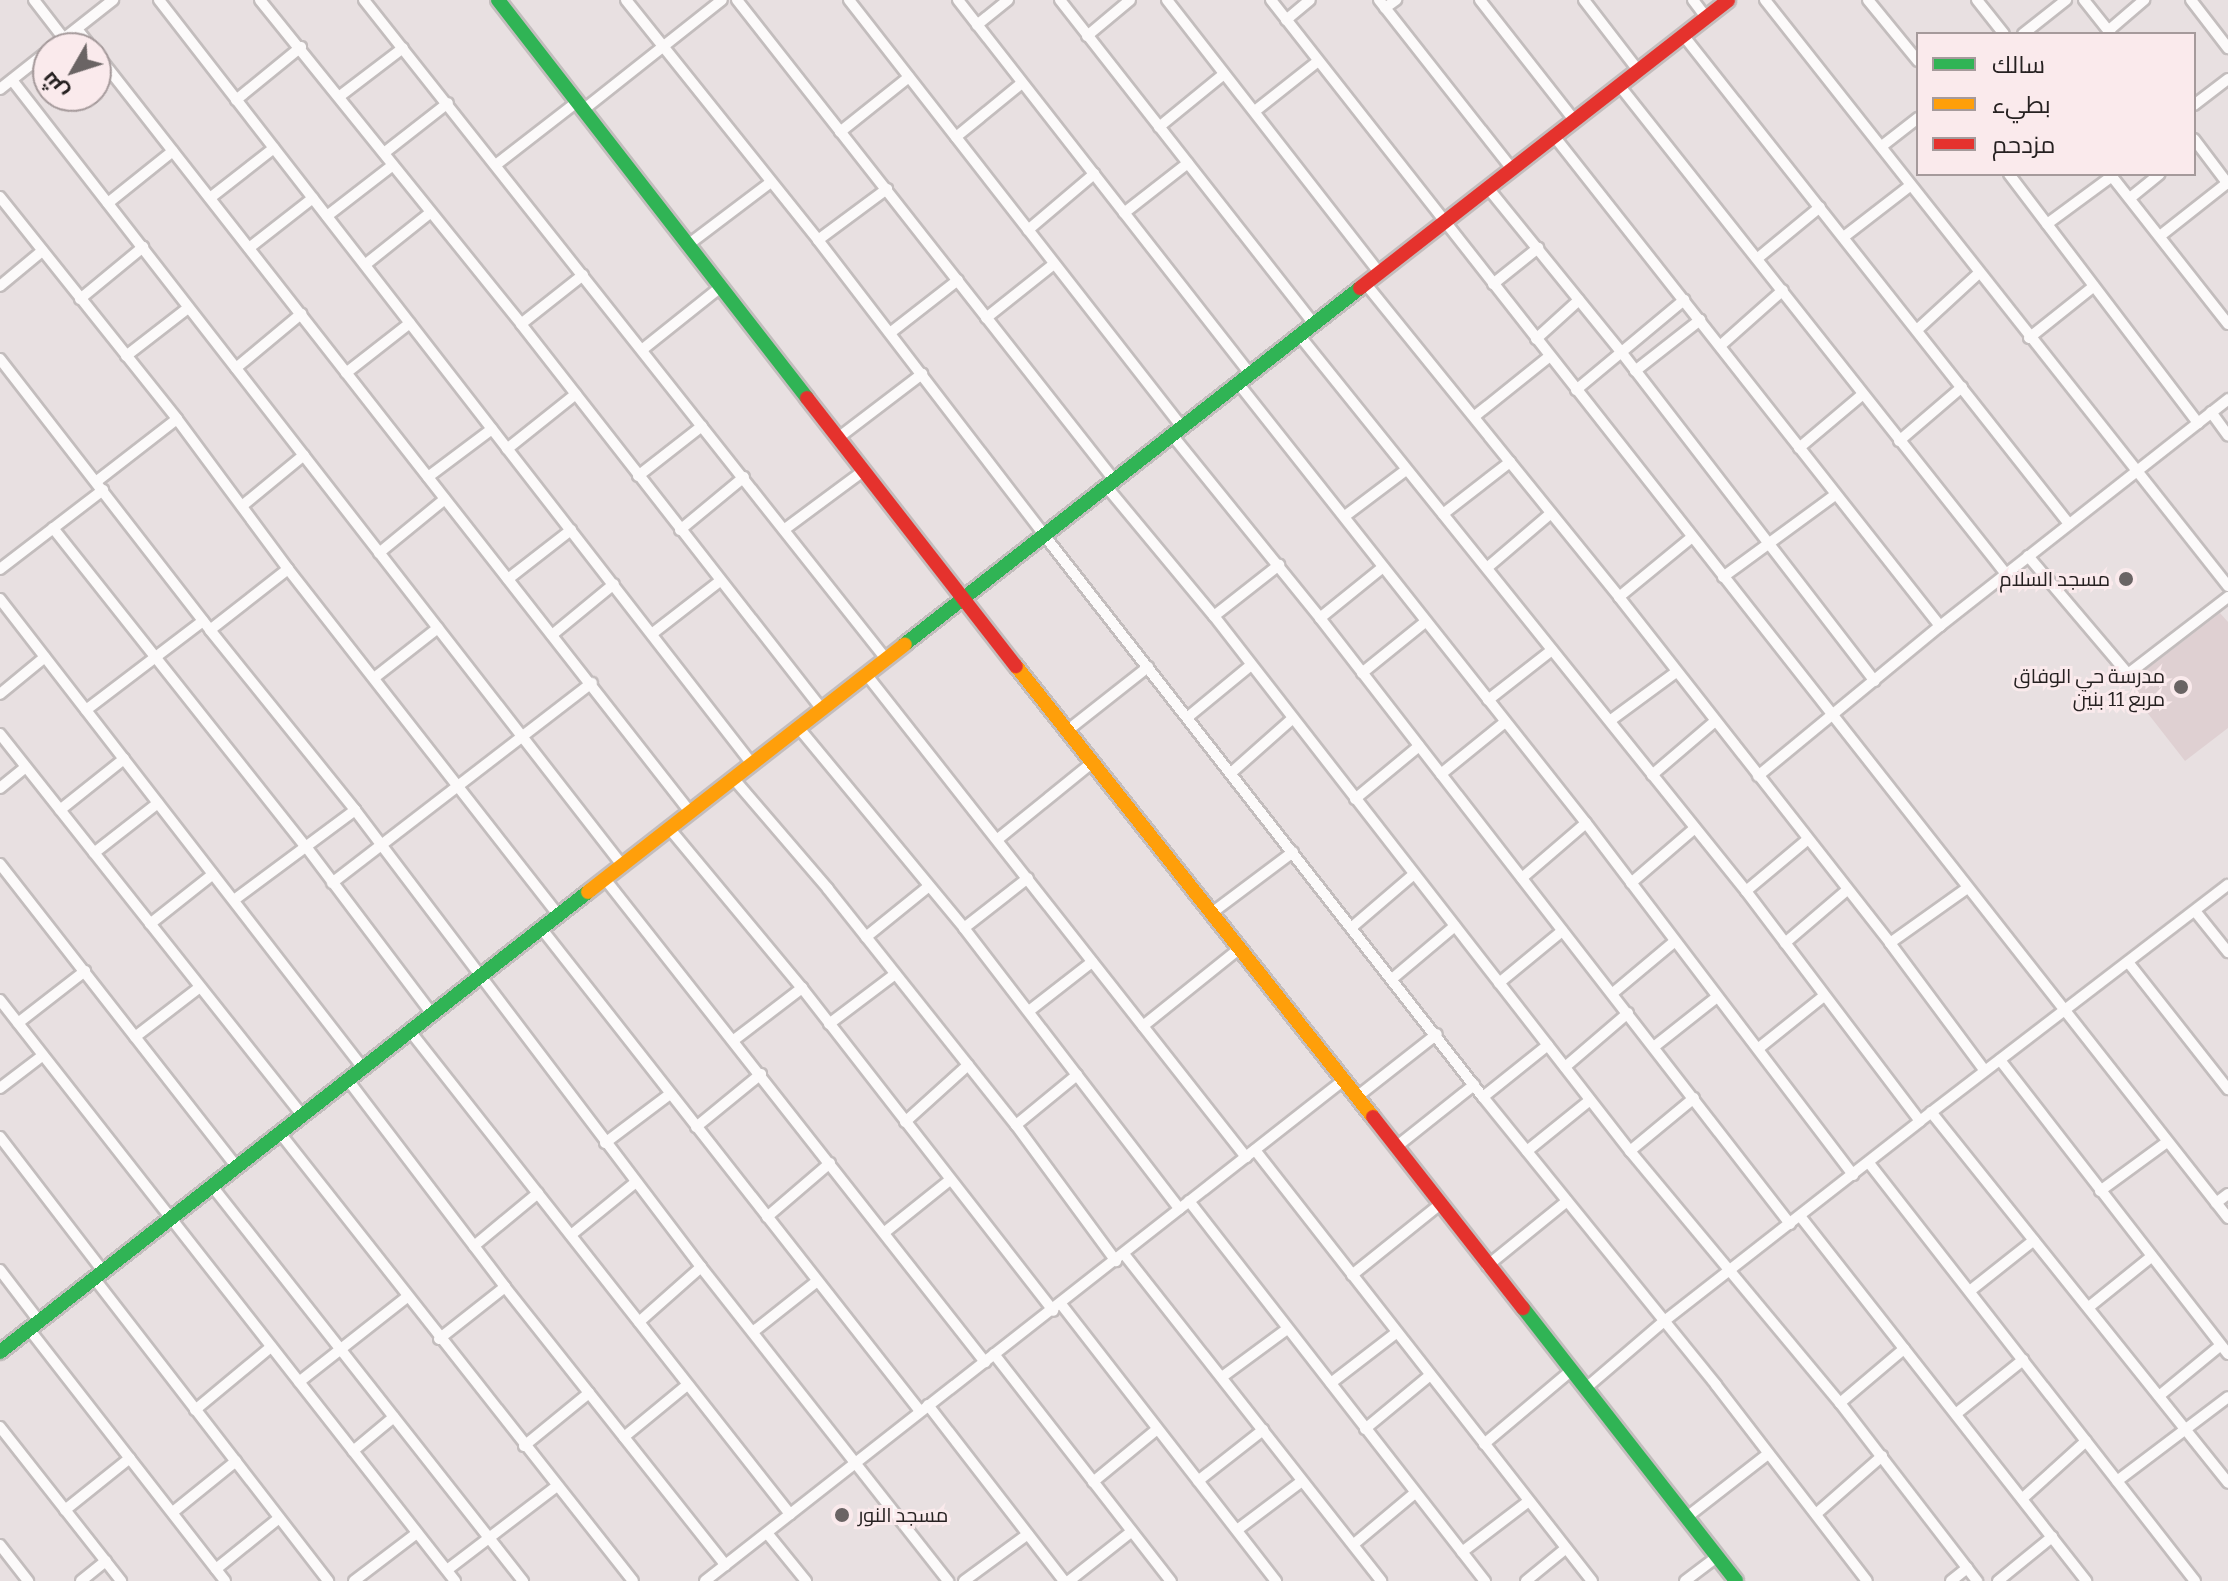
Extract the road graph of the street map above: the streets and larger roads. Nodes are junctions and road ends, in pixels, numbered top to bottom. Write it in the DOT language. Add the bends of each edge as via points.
graph roads {
  1 [pos="34,0"];
  2 [pos="113,0"];
  3 [pos="159,0"];
  4 [pos="260,0"];
  5 [pos="498,0"];
  6 [pos="626,0"];
  7 [pos="722,0"];
  8 [pos="737,0"];
  9 [pos="849,0"];
  10 [pos="958,0"];
  11 [pos="1008,0"];
  12 [pos="1060,0"];
  13 [pos="1130,0"];
  14 [pos="1167,0"];
  15 [pos="1271,0"];
  16 [pos="1310,0"];
  17 [pos="1396,0"];
  18 [pos="1480,0"];
  19 [pos="1584,0"];
  20 [pos="1693,0"];
  21 [pos="1728,0"];
  22 [pos="1765,0"];
  23 [pos="1868,0"];
  24 [pos="1977,0"];
  25 [pos="2066,0"];
  26 [pos="2084,0"];
  27 [pos="2144,0"];
  28 [pos="2191,0"];
  29 [pos="366,1"];
  30 [pos="1382,4"];
  31 [pos="1706,17"];
  32 [pos="1286,20"];
  33 [pos="977,25"];
  34 [pos="77,29"];
  35 [pos="59,32"];
  36 [pos="73,32"];
  37 [pos="79,32"];
  38 [pos="2002,32"];
  39 [pos="2026,32"];
  40 [pos="2110,32"];
  41 [pos="1683,35"];
  42 [pos="1087,36"];
  43 [pos="301,47"];
  44 [pos="663,47"];
  45 [pos="403,48"];
  46 [pos="2228,48"];
  47 [pos="1916,59"];
  48 [pos="1318,61"];
  49 [pos="32,64"];
  50 [pos="1638,70"];
  51 [pos="112,73"];
  52 [pos="1224,74"];
  53 [pos="909,77"];
  54 [pos="2228,79"];
  55 [pos="12,80"];
  56 [pos="1022,83"];
  57 [pos="1619,85"];
  58 [pos="0,88"];
  59 [pos="340,96"];
  60 [pos="236,100"];
  61 [pos="448,103"];
  62 [pos="2196,103"];
  63 [pos="580,106"];
  64 [pos="1255,111"];
  65 [pos="1574,120"];
  66 [pos="1916,120"];
  67 [pos="1159,127"];
  68 [pos="840,132"];
  69 [pos="1554,136"];
  70 [pos="956,137"];
  71 [pos="2196,144"];
  72 [pos="1882,146"];
  73 [pos="274,148"];
  74 [pos="173,151"];
  75 [pos="384,153"];
  76 [pos="1188,163"];
  77 [pos="497,164"];
  78 [pos="393,165"];
  79 [pos="1512,169"];
  80 [pos="1094,174"];
  81 [pos="2011,176"];
  82 [pos="2110,176"];
  83 [pos="2112,176"];
  84 [pos="2158,176"];
  85 [pos="771,182"];
  86 [pos="2228,183"];
  87 [pos="1911,185"];
  88 [pos="1488,188"];
  89 [pos="887,189"];
  90 [pos="0,197"];
  91 [pos="210,198"];
  92 [pos="313,198"];
  93 [pos="2130,198"];
  94 [pos="108,203"];
  95 [pos="1820,207"];
  96 [pos="430,213"];
  97 [pos="1124,213"];
  98 [pos="327,216"];
  99 [pos="1443,223"];
  100 [pos="2047,224"];
  101 [pos="1028,230"];
  102 [pos="1845,236"];
  103 [pos="2160,236"];
  104 [pos="818,240"];
  105 [pos="689,244"];
  106 [pos="143,247"];
  107 [pos="249,248"];
  108 [pos="1538,248"];
  109 [pos="42,251"];
  110 [pos="1758,258"];
  111 [pos="366,264"];
  112 [pos="1054,264"];
  113 [pos="1379,272"];
  114 [pos="1979,273"];
  115 [pos="583,275"];
  116 [pos="958,280"];
  117 [pos="1365,283"];
  118 [pos="1493,284"];
  119 [pos="0,286"];
  120 [pos="722,286"];
  121 [pos="2093,287"];
  122 [pos="1783,290"];
  123 [pos="80,299"];
  124 [pos="1579,300"];
  125 [pos="1684,300"];
  126 [pos="188,308"];
  127 [pos="301,314"];
  128 [pos="986,318"];
  129 [pos="1700,320"];
  130 [pos="410,323"];
  131 [pos="521,324"];
  132 [pos="1314,324"];
  133 [pos="2228,324"];
  134 [pos="1918,329"];
  135 [pos="890,333"];
  136 [pos="1299,335"];
  137 [pos="2029,338"];
  138 [pos="1536,339"];
  139 [pos="1720,346"];
  140 [pos="643,349"];
  141 [pos="1622,353"];
  142 [pos="126,356"];
  143 [pos="1550,356"];
  144 [pos="0,359"];
  145 [pos="236,368"];
  146 [pos="1635,371"];
  147 [pos="346,373"];
  148 [pos="922,374"];
  149 [pos="1244,379"];
  150 [pos="1962,387"];
  151 [pos="1576,390"];
  152 [pos="576,394"];
  153 [pos="1862,395"];
  154 [pos="2228,399"];
  155 [pos="2211,412"];
  156 [pos="1475,416"];
  157 [pos="177,419"];
  158 [pos="2198,423"];
  159 [pos="702,426"];
  160 [pos="492,429"];
  161 [pos="1177,431"];
  162 [pos="2228,435"];
  163 [pos="838,438"];
  164 [pos="1899,441"];
  165 [pos="1799,448"];
  166 [pos="507,449"];
  167 [pos="304,455"];
  168 [pos="1510,462"];
  169 [pos="1406,470"];
  170 [pos="863,471"];
  171 [pos="2136,472"];
  172 [pos="638,476"];
  173 [pos="428,477"];
  174 [pos="744,477"];
  175 [pos="1110,483"];
  176 [pos="100,485"];
  177 [pos="1835,495"];
  178 [pos="445,499"];
  179 [pos="242,506"];
  180 [pos="1443,514"];
  181 [pos="1550,514"];
  182 [pos="1345,516"];
  183 [pos="2069,524"];
  184 [pos="53,528"];
  185 [pos="785,529"];
  186 [pos="571,530"];
  187 [pos="680,530"];
  188 [pos="1044,535"];
  189 [pos="1692,537"];
  190 [pos="1769,544"];
  191 [pos="379,553"];
  192 [pos="2028,556"];
  193 [pos="1279,565"];
  194 [pos="1383,567"];
  195 [pos="1488,567"];
  196 [pos="0,569"];
  197 [pos="288,569"];
  198 [pos="2006,574"];
  199 [pos="1723,577"];
  200 [pos="508,579"];
  201 [pos="720,581"];
  202 [pos="614,584"];
  203 [pos="2228,586"];
  204 [pos="1619,597"];
  205 [pos="2228,597"];
  206 [pos="0,599"];
  207 [pos="963,599"];
  208 [pos="1214,616"];
  209 [pos="1320,618"];
  210 [pos="1425,622"];
  211 [pos="206,626"];
  212 [pos="1940,626"];
  213 [pos="438,628"];
  214 [pos="653,633"];
  215 [pos="552,635"];
  216 [pos="1552,650"];
  217 [pos="45,657"];
  218 [pos="886,659"];
  219 [pos="156,660"];
  220 [pos="1251,665"];
  221 [pos="1148,667"];
  222 [pos="1676,672"];
  223 [pos="1362,673"];
  224 [pos="866,674"];
  225 [pos="374,678"];
  226 [pos="1875,681"];
  227 [pos="592,683"];
  228 [pos="0,694"];
  229 [pos="1488,700"];
  230 [pos="822,709"];
  231 [pos="86,710"];
  232 [pos="1833,716"];
  233 [pos="1188,717"];
  234 [pos="1292,719"];
  235 [pos="1611,720"];
  236 [pos="1505,722"];
  237 [pos="1714,722"];
  238 [pos="798,727"];
  239 [pos="1068,730"];
  240 [pos="0,734"];
  241 [pos="524,737"];
  242 [pos="1419,746"];
  243 [pos="124,759"];
  244 [pos="1093,762"];
  245 [pos="752,764"];
  246 [pos="26,767"];
  247 [pos="1231,773"];
  248 [pos="1441,774"];
  249 [pos="1652,775"];
  250 [pos="1758,776"];
  251 [pos="733,778"];
  252 [pos="460,786"];
  253 [pos="0,788"];
  254 [pos="1355,799"];
  255 [pos="158,803"];
  256 [pos="60,810"];
  257 [pos="355,810"];
  258 [pos="690,812"];
  259 [pos="1586,823"];
  260 [pos="669,828"];
  261 [pos="1695,828"];
  262 [pos="998,839"];
  263 [pos="1807,840"];
  264 [pos="382,847"];
  265 [pos="307,848"];
  266 [pos="1293,852"];
  267 [pos="94,853"];
  268 [pos="622,865"];
  269 [pos="2,870"];
  270 [pos="213,874"];
  271 [pos="1414,874"];
  272 [pos="1028,878"];
  273 [pos="1522,878"];
  274 [pos="605,879"];
  275 [pos="332,883"];
  276 [pos="1631,883"];
  277 [pos="2228,885"];
  278 [pos="929,886"];
  279 [pos="1966,889"];
  280 [pos="1847,890"];
  281 [pos="1746,891"];
  282 [pos="234,900"];
  283 [pos="2195,911"];
  284 [pos="1213,912"];
  285 [pos="558,915"];
  286 [pos="150,924"];
  287 [pos="1455,926"];
  288 [pos="541,928"];
  289 [pos="964,928"];
  290 [pos="1351,928"];
  291 [pos="1562,931"];
  292 [pos="866,937"];
  293 [pos="1674,942"];
  294 [pos="1785,943"];
  295 [pos="1890,943"];
  296 [pos="1240,948"];
  297 [pos="2228,952"];
  298 [pos="1092,962"];
  299 [pos="2128,962"];
  300 [pos="85,971"];
  301 [pos="895,974"];
  302 [pos="480,976"];
  303 [pos="1392,979"];
  304 [pos="1499,983"];
  305 [pos="200,987"];
  306 [pos="802,988"];
  307 [pos="1613,993"];
  308 [pos="1824,996"];
  309 [pos="1717,997"];
  310 [pos="0,1000"];
  311 [pos="2065,1010"];
  312 [pos="1029,1011"];
  313 [pos="1628,1013"];
  314 [pos="432,1014"];
  315 [pos="18,1023"];
  316 [pos="829,1024"];
  317 [pos="1143,1026"];
  318 [pos="410,1031"];
  319 [pos="1437,1034"];
  320 [pos="135,1037"];
  321 [pos="734,1040"];
  322 [pos="1548,1045"];
  323 [pos="1655,1046"];
  324 [pos="1759,1048"];
  325 [pos="42,1056"];
  326 [pos="2000,1060"];
  327 [pos="968,1065"];
  328 [pos="1565,1067"];
  329 [pos="363,1068"];
  330 [pos="1985,1071"];
  331 [pos="761,1074"];
  332 [pos="1077,1075"];
  333 [pos="1345,1079"];
  334 [pos="348,1080"];
  335 [pos="1474,1085"];
  336 [pos="0,1088"];
  337 [pos="2228,1089"];
  338 [pos="670,1094"];
  339 [pos="1358,1096"];
  340 [pos="1483,1097"];
  341 [pos="1694,1098"];
  342 [pos="1590,1100"];
  343 [pos="1931,1112"];
  344 [pos="302,1115"];
  345 [pos="1920,1121"];
  346 [pos="905,1122"];
  347 [pos="1016,1125"];
  348 [pos="696,1127"];
  349 [pos="280,1133"];
  350 [pos="0,1137"];
  351 [pos="2167,1142"];
  352 [pos="605,1143"];
  353 [pos="1396,1147"];
  354 [pos="1527,1151"];
  355 [pos="1630,1151"];
  356 [pos="1250,1153"];
  357 [pos="830,1163"];
  358 [pos="1869,1163"];
  359 [pos="237,1167"];
  360 [pos="1853,1175"];
  361 [pos="950,1180"];
  362 [pos="636,1182"];
  363 [pos="212,1186"];
  364 [pos="2100,1191"];
  365 [pos="538,1193"];
  366 [pos="2228,1194"];
  367 [pos="1189,1201"];
  368 [pos="1567,1201"];
  369 [pos="2216,1203"];
  370 [pos="1439,1205"];
  371 [pos="1180,1209"];
  372 [pos="1800,1216"];
  373 [pos="767,1217"];
  374 [pos="2228,1218"];
  375 [pos="170,1219"];
  376 [pos="1790,1224"];
  377 [pos="885,1232"];
  378 [pos="571,1235"];
  379 [pos="2034,1240"];
  380 [pos="474,1246"];
  381 [pos="2151,1257"];
  382 [pos="1120,1258"];
  383 [pos="1487,1266"];
  384 [pos="701,1267"];
  385 [pos="0,1270"];
  386 [pos="1729,1271"];
  387 [pos="99,1274"];
  388 [pos="1352,1275"];
  389 [pos="816,1282"];
  390 [pos="505,1287"];
  391 [pos="1971,1290"];
  392 [pos="407,1297"];
  393 [pos="2089,1307"];
  394 [pos="1057,1308"];
  395 [pos="639,1322"];
  396 [pos="1663,1322"];
  397 [pos="34,1325"];
  398 [pos="1287,1329"];
  399 [pos="754,1331"];
  400 [pos="1396,1333"];
  401 [pos="439,1339"];
  402 [pos="2221,1345"];
  403 [pos="271,1347"];
  404 [pos="340,1349"];
  405 [pos="1904,1349"];
  406 [pos="0,1352"];
  407 [pos="2228,1354"];
  408 [pos="990,1358"];
  409 [pos="2023,1360"];
  410 [pos="1572,1370"];
  411 [pos="1429,1376"];
  412 [pos="1222,1377"];
  413 [pos="299,1382"];
  414 [pos="1331,1383"];
  415 [pos="686,1386"];
  416 [pos="1586,1388"];
  417 [pos="589,1393"];
  418 [pos="2159,1396"];
  419 [pos="2228,1397"];
  420 [pos="1840,1403"];
  421 [pos="924,1408"];
  422 [pos="195,1410"];
  423 [pos="1957,1413"];
  424 [pos="394,1417"];
  425 [pos="0,1427"];
  426 [pos="1365,1429"];
  427 [pos="1156,1430"];
  428 [pos="1263,1430"];
  429 [pos="2185,1430"];
  430 [pos="624,1437"];
  431 [pos="2086,1441"];
  432 [pos="1484,1444"];
  433 [pos="524,1446"];
  434 [pos="353,1451"];
  435 [pos="1768,1454"];
  436 [pos="1882,1456"];
  437 [pos="130,1458"];
  438 [pos="236,1461"];
  439 [pos="856,1462"];
  440 [pos="1198,1481"];
  441 [pos="1302,1481"];
  442 [pos="2117,1481"];
  443 [pos="1093,1482"];
  444 [pos="2228,1483"];
  445 [pos="557,1486"];
  446 [pos="1415,1493"];
  447 [pos="2023,1498"];
  448 [pos="1529,1501"];
  449 [pos="65,1510"];
  450 [pos="173,1512"];
  451 [pos="790,1514"];
  452 [pos="1816,1514"];
  453 [pos="1687,1517"];
  454 [pos="279,1518"];
  455 [pos="1237,1530"];
  456 [pos="1132,1531"];
  457 [pos="417,1533"];
  458 [pos="767,1533"];
  459 [pos="1028,1534"];
  460 [pos="2052,1537"];
  461 [pos="490,1539"];
  462 [pos="1354,1544"];
  463 [pos="0,1545"];
  464 [pos="1565,1549"];
  465 [pos="1462,1552"];
  466 [pos="1718,1556"];
  467 [pos="4,1560"];
  468 [pos="106,1561"];
  469 [pos="725,1565"];
  470 [pos="1967,1568"];
  471 [pos="216,1569"];
  472 [pos="447,1570"];
  473 [pos="712,1579"];
  474 [pos="28,1581"];
  475 [pos="81,1581"];
  476 [pos="121,1581"];
  477 [pos="225,1581"];
  478 [pos="328,1581"];
  479 [pos="354,1581"];
  480 [pos="455,1581"];
  481 [pos="523,1581"];
  482 [pos="633,1581"];
  483 [pos="806,1581"];
  484 [pos="948,1581"];
  485 [pos="964,1581"];
  486 [pos="1067,1581"];
  487 [pos="1171,1581"];
  488 [pos="1276,1581"];
  489 [pos="1381,1581"];
  490 [pos="1485,1581"];
  491 [pos="1526,1581"];
  492 [pos="1592,1581"];
  493 [pos="1685,1581"];
  494 [pos="1736,1581"];
  495 [pos="1867,1581"];
  496 [pos="1951,1581"];
  497 [pos="1977,1581"];
  498 [pos="1998,1581"];
  499 [pos="2086,1581"];
  500 [pos="2195,1581"];
  1 -- 35 [label="street"];
  2 -- 34 [label="street"];
  3 -- 60 [label="street"];
  4 -- 43 [label="street"];
  5 -- 63 [label="street"];
  6 -- 44 [label="street"];
  7 -- 44 [label="street"];
  8 -- 68 [label="street"];
  9 -- 53 [label="street"];
  10 -- 33 [label="street"];
  11 -- 33 [label="street"];
  12 -- 42 [label="street"];
  13 -- 42 [label="street"];
  14 -- 52 [label="street"];
  15 -- 32 [label="street"];
  16 -- 32 [label="street"];
  17 -- 30 [label="street"];
  18 -- 65 [label="street"];
  19 -- 50 [label="street"];
  20 -- 31 [label="street"];
  21 -- 31 [label="street"];
  22 -- 72 [label="street"];
  23 -- 47 [label="street"];
  24 -- 38 [label="street"];
  25 -- 39 [label="street"];
  26 -- 40 [label="street"];
  27 -- 40 [label="street"];
  28 -- 46 [label="street"];
  29 -- 45 [label="street"];
  30 -- 79 [label="street"];
  31 -- 41 [label="street"];
  32 -- 48 [label="street"];
  33 -- 56 [label="street"];
  34 -- 36 [label="street"];
  34 -- 37 [label="street"];
  41 -- 50 [label="street"];
  41 -- 95 [label="street"];
  42 -- 67 [label="street"];
  43 -- 59 [label="street"];
  43 -- 60 [label="street"];
  44 -- 63 [label="street"];
  44 -- 85 [label="street"];
  45 -- 59 [label="street"];
  45 -- 61 [label="street"];
  48 -- 64 [label="street"];
  48 -- 99 [label="street"];
  49 -- 55 [label="street"];
  50 -- 57 [label="street"];
  51 -- 74 [label="street"];
  52 -- 64 [label="street"];
  52 -- 67 [label="street"];
  53 -- 68 [label="street"];
  53 -- 70 [label="street"];
  54 -- 62 [label="street"];
  55 -- 58 [label="street"];
  55 -- 94 [label="street"];
  56 -- 70 [label="street"];
  56 -- 80 [label="street"];
  57 -- 65 [label="street"];
  57 -- 110 [label="street"];
  59 -- 75 [label="street"];
  60 -- 73 [label="street"];
  61 -- 75 [label="street"];
  61 -- 77 [label="street"];
  63 -- 77 [label="street"];
  63 -- 105 [label="street"];
  64 -- 113 [label="street"];
  65 -- 69 [label="street"];
  66 -- 72 [label="street"];
  67 -- 76 [label="street"];
  68 -- 89 [label="street"];
  69 -- 79 [label="street"];
  69 -- 125 [label="street"];
  70 -- 101 [label="street"];
  71 -- 86 [label="street"];
  72 -- 87 [label="street"];
  73 -- 91 [label="street"];
  73 -- 92 [label="street"];
  74 -- 91 [label="street"];
  74 -- 94 [label="street"];
  75 -- 78 [label="street"];
  76 -- 97 [label="street"];
  76 -- 132 [label="street"];
  77 -- 115 [label="street"];
  78 -- 96 [label="street"];
  78 -- 98 [label="street"];
  79 -- 88 [label="street"];
  80 -- 97 [label="street"];
  80 -- 101 [label="street"];
  81 -- 100 [label="street"];
  82 -- 100 [label="street"];
  83 -- 93 [label="street"];
  84 -- 93 [label="street"];
  85 -- 104 [label="street"];
  85 -- 105 [label="street"];
  86 -- 103 [label="street"];
  87 -- 102 [label="street"];
  87 -- 114 [label="street"];
  88 -- 99 [label="street"];
  88 -- 108 [label="street"];
  89 -- 104 [label="street"];
  89 -- 116 [label="street"];
  90 -- 109 [label="street"];
  91 -- 107 [label="street"];
  92 -- 98 [label="street"];
  92 -- 107 [label="street"];
  93 -- 103 [label="street"];
  94 -- 106 [label="street"];
  95 -- 102 [label="street"];
  95 -- 110 [label="street"];
  96 -- 111 [label="street"];
  96 -- 131 [label="street"];
  97 -- 149 [label="street"];
  98 -- 111 [label="street"];
  99 -- 113 [label="street"];
  99 -- 118 [label="street"];
  100 -- 121 [label="street"];
  101 -- 112 [label="street"];
  102 -- 134 [label="street"];
  103 -- 133 [label="street"];
  104 -- 135 [label="street"];
  105 -- 120 [label="street"];
  106 -- 123 [label="street"];
  106 -- 126 [label="street"];
  107 -- 127 [label="street"];
  108 -- 118 [label="street"];
  108 -- 124 [label="street"];
  109 -- 119 [label="street"];
  109 -- 123 [label="street"];
  110 -- 122 [label="street"];
  111 -- 130 [label="street"];
  112 -- 128 [label="street"];
  112 -- 161 [label="street"];
  113 -- 117 [label="street"];
  114 -- 134 [label="street"];
  114 -- 137 [label="street"];
  115 -- 131 [label="street"];
  115 -- 140 [label="street"];
  116 -- 128 [label="street"];
  116 -- 135 [label="street"];
  117 -- 132 [label="street"];
  117 -- 156 [label="street"];
  118 -- 138 [label="street"];
  120 -- 140 [label="street"];
  120 -- 163 [label="street"];
  121 -- 137 [label="street"];
  121 -- 158 [label="street"];
  122 -- 139 [label="street"];
  122 -- 153 [label="street"];
  123 -- 142 [label="street"];
  124 -- 138 [label="street"];
  124 -- 141 [label="street"];
  125 -- 129 [label="street"];
  125 -- 141 [label="street"];
  126 -- 142 [label="street"];
  126 -- 145 [label="street"];
  127 -- 145 [label="street"];
  127 -- 147 [label="street"];
  128 -- 175 [label="street"];
  129 -- 139 [label="street"];
  129 -- 146 [label="street"];
  130 -- 147 [label="street"];
  130 -- 160 [label="street"];
  131 -- 152 [label="street"];
  132 -- 136 [label="street"];
  134 -- 150 [label="street"];
  135 -- 148 [label="street"];
  136 -- 149 [label="street"];
  136 -- 169 [label="street"];
  137 -- 171 [label="street"];
  138 -- 143 [label="street"];
  139 -- 165 [label="street"];
  140 -- 159 [label="street"];
  141 -- 146 [label="street"];
  141 -- 151 [label="street"];
  142 -- 157 [label="street"];
  143 -- 151 [label="street"];
  143 -- 156 [label="street"];
  144 -- 176 [label="street"];
  145 -- 167 [label="street"];
  146 -- 190 [label="street"];
  147 -- 173 [label="street"];
  148 -- 163 [label="street"];
  148 -- 188 [label="street"];
  149 -- 161 [label="street"];
  149 -- 182 [label="street"];
  150 -- 164 [label="street"];
  150 -- 183 [label="street"];
  151 -- 189 [label="street"];
  152 -- 166 [label="street"];
  152 -- 172 [label="street"];
  153 -- 164 [label="street"];
  153 -- 165 [label="street"];
  154 -- 155 [label="street"];
  155 -- 158 [label="street"];
  155 -- 162 [label="street"];
  156 -- 168 [label="street"];
  157 -- 176 [label="street"];
  157 -- 179 [label="street"];
  158 -- 171 [label="street"];
  159 -- 172 [label="street"];
  159 -- 174 [label="street"];
  160 -- 166 [label="street"];
  160 -- 173 [label="street"];
  161 -- 175 [label="street"];
  161 -- 193 [label="street"];
  163 -- 170 [label="street"];
  164 -- 198 [label="street"];
  165 -- 177 [label="street"];
  166 -- 186 [label="street"];
  167 -- 179 [label="street"];
  167 -- 191 [label="street"];
  168 -- 180 [label="street"];
  168 -- 181 [label="street"];
  169 -- 180 [label="street"];
  169 -- 182 [label="street"];
  170 -- 185 [label="street"];
  170 -- 207 [label="street"];
  171 -- 183 [label="street"];
  171 -- 203 [label="street"];
  172 -- 187 [label="street"];
  173 -- 178 [label="street"];
  174 -- 185 [label="street"];
  174 -- 187 [label="street"];
  175 -- 188 [label="street"];
  175 -- 208 [label="street"];
  176 -- 184 [label="street"];
  176 -- 211 [label="street"];
  177 -- 190 [label="street"];
  177 -- 212 [label="street"];
  178 -- 191 [label="street"];
  178 -- 200 [label="street"];
  179 -- 197 [label="street"];
  180 -- 195 [label="street"];
  181 -- 195 [label="street"];
  181 -- 204 [label="street"];
  182 -- 194 [label="street"];
  183 -- 192 [label="street"];
  184 -- 196 [label="street"];
  184 -- 219 [label="street"];
  185 -- 218 [label="street"];
  186 -- 200 [label="street"];
  186 -- 202 [label="street"];
  187 -- 201 [label="street"];
  188 -- 207 [label="street"];
  188 -- 221 [label="street"];
  189 -- 199 [label="street"];
  189 -- 204 [label="street"];
  190 -- 199 [label="street"];
  190 -- 226 [label="street"];
  191 -- 213 [label="street"];
  192 -- 198 [label="street"];
  192 -- 205 [label="street" via="2128,674"];
  193 -- 208 [label="street"];
  193 -- 209 [label="street"];
  194 -- 209 [label="street"];
  194 -- 210 [label="street"];
  195 -- 216 [label="street"];
  197 -- 211 [label="street"];
  197 -- 225 [label="street"];
  198 -- 212 [label="street"];
  199 -- 232 [label="street"];
  200 -- 215 [label="street"];
  201 -- 214 [label="street"];
  201 -- 230 [label="street"];
  202 -- 214 [label="street"];
  202 -- 215 [label="street"];
  204 -- 222 [label="street"];
  206 -- 217 [label="street"];
  207 -- 218 [label="street"];
  207 -- 239 [label="street"];
  208 -- 220 [label="street"];
  209 -- 223 [label="street"];
  210 -- 223 [label="street"];
  210 -- 229 [label="street"];
  211 -- 219 [label="street"];
  211 -- 257 [label="street"];
  212 -- 226 [label="street"];
  213 -- 225 [label="street"];
  213 -- 241 [label="street"];
  214 -- 245 [label="street"];
  215 -- 227 [label="street"];
  216 -- 229 [label="street"];
  216 -- 235 [label="street"];
  217 -- 228 [label="street"];
  217 -- 231 [label="street"];
  218 -- 224 [label="street"];
  219 -- 231 [label="street"];
  219 -- 265 [label="street"];
  220 -- 233 [label="street"];
  220 -- 234 [label="street"];
  221 -- 233 [label="street"];
  221 -- 239 [label="street"];
  222 -- 235 [label="street"];
  222 -- 237 [label="street"];
  223 -- 242 [label="street"];
  224 -- 230 [label="street"];
  224 -- 262 [label="street"];
  225 -- 252 [label="street"];
  226 -- 232 [label="street"];
  227 -- 241 [label="street"];
  227 -- 258 [label="street"];
  229 -- 236 [label="street"];
  230 -- 238 [label="street"];
  231 -- 243 [label="street"];
  232 -- 250 [label="street"];
  232 -- 279 [label="street"];
  233 -- 247 [label="street"];
  234 -- 247 [label="street"];
  234 -- 254 [label="street"];
  235 -- 249 [label="street"];
  236 -- 248 [label="street"];
  236 -- 259 [label="street"];
  237 -- 249 [label="street"];
  237 -- 250 [label="street"];
  238 -- 245 [label="street"];
  238 -- 278 [label="street"];
  239 -- 244 [label="street"];
  240 -- 246 [label="street"];
  241 -- 252 [label="street"];
  241 -- 268 [label="street"];
  242 -- 248 [label="street"];
  242 -- 254 [label="street"];
  243 -- 255 [label="street"];
  243 -- 256 [label="street"];
  244 -- 262 [label="street"];
  244 -- 284 [label="street"];
  245 -- 251 [label="street"];
  246 -- 253 [label="street"];
  246 -- 256 [label="street"];
  247 -- 266 [label="street"];
  248 -- 273 [label="street"];
  249 -- 261 [label="street"];
  250 -- 263 [label="street"];
  251 -- 258 [label="street"];
  251 -- 292 [label="street"];
  252 -- 264 [label="street"];
  252 -- 285 [label="street"];
  254 -- 271 [label="street"];
  255 -- 267 [label="street"];
  255 -- 270 [label="street"];
  256 -- 267 [label="street"];
  257 -- 264 [label="street"];
  257 -- 265 [label="street"];
  258 -- 260 [label="street"];
  259 -- 273 [label="street"];
  259 -- 276 [label="street"];
  260 -- 268 [label="street"];
  260 -- 306 [label="street"];
  261 -- 276 [label="street"];
  261 -- 281 [label="street"];
  262 -- 272 [label="street"];
  263 -- 280 [label="street"];
  263 -- 281 [label="street"];
  264 -- 275 [label="street"];
  264 -- 302 [label="street"];
  265 -- 275 [label="street"];
  265 -- 282 [label="street"];
  266 -- 284 [label="street"];
  266 -- 290 [label="street"];
  267 -- 286 [label="street"];
  268 -- 274 [label="street"];
  269 -- 300 [label="street"];
  270 -- 282 [label="street"];
  270 -- 286 [label="street"];
  271 -- 287 [label="street"];
  271 -- 290 [label="street"];
  272 -- 289 [label="street"];
  272 -- 298 [label="street"];
  273 -- 291 [label="street"];
  274 -- 285 [label="street"];
  274 -- 321 [label="street"];
  275 -- 314 [label="street"];
  276 -- 293 [label="street"];
  277 -- 283 [label="street"];
  278 -- 289 [label="street"];
  278 -- 292 [label="street"];
  279 -- 295 [label="street"];
  279 -- 311 [label="street"];
  280 -- 294 [label="street"];
  280 -- 295 [label="street"];
  281 -- 294 [label="street"];
  282 -- 329 [label="street"];
  283 -- 297 [label="street"];
  283 -- 299 [label="street"];
  284 -- 296 [label="street"];
  285 -- 288 [label="street"];
  286 -- 305 [label="street"];
  287 -- 303 [label="street"];
  287 -- 304 [label="street"];
  288 -- 302 [label="street"];
  288 -- 338 [label="street"];
  289 -- 312 [label="street"];
  290 -- 303 [label="street"];
  291 -- 304 [label="street"];
  291 -- 307 [label="street"];
  292 -- 301 [label="street"];
  293 -- 307 [label="street"];
  293 -- 309 [label="street"];
  294 -- 308 [label="street"];
  295 -- 330 [label="street"];
  296 -- 317 [label="street"];
  296 -- 333 [label="street"];
  298 -- 312 [label="street"];
  298 -- 317 [label="street"];
  299 -- 311 [label="street"];
  299 -- 337 [label="street"];
  300 -- 315 [label="street"];
  300 -- 320 [label="street"];
  301 -- 316 [label="street"];
  301 -- 327 [label="street"];
  302 -- 314 [label="street"];
  302 -- 352 [label="street"];
  303 -- 319 [label="street"];
  304 -- 322 [label="street"];
  305 -- 320 [label="street"];
  305 -- 344 [label="street"];
  306 -- 316 [label="street"];
  306 -- 321 [label="street"];
  307 -- 313 [label="street"];
  308 -- 324 [label="street"];
  308 -- 345 [label="street"];
  309 -- 323 [label="street"];
  309 -- 324 [label="street"];
  310 -- 315 [label="street"];
  311 -- 326 [label="street"];
  311 -- 351 [label="street"];
  312 -- 332 [label="street"];
  313 -- 323 [label="street"];
  313 -- 328 [label="street"];
  314 -- 318 [label="street"];
  315 -- 325 [label="street"];
  316 -- 346 [label="street"];
  317 -- 356 [label="street"];
  318 -- 329 [label="street"];
  318 -- 365 [label="street"];
  319 -- 335 [label="street"];
  319 -- 339 [label="street"];
  320 -- 359 [label="street"];
  321 -- 331 [label="street"];
  322 -- 328 [label="street"];
  322 -- 340 [label="street"];
  323 -- 341 [label="street"];
  324 -- 360 [label="street"];
  325 -- 336 [label="street"];
  325 -- 375 [label="street"];
  326 -- 330 [label="street"];
  326 -- 364 [label="street"];
  327 -- 346 [label="street"];
  327 -- 347 [label="street"];
  328 -- 342 [label="street"];
  329 -- 334 [label="street"];
  330 -- 343 [label="street"];
  331 -- 348 [label="street"];
  331 -- 357 [label="street"];
  332 -- 347 [label="street"];
  332 -- 371 [label="street"];
  333 -- 339 [label="street"];
  333 -- 356 [label="street"];
  334 -- 344 [label="street"];
  334 -- 380 [label="street"];
  335 -- 340 [label="street"];
  335 -- 353 [label="street"];
  338 -- 348 [label="street"];
  338 -- 352 [label="street"];
  339 -- 353 [label="street"];
  340 -- 354 [label="street"];
  341 -- 355 [label="street"];
  341 -- 376 [label="street"];
  342 -- 354 [label="street"];
  342 -- 355 [label="street"];
  343 -- 345 [label="street"];
  343 -- 379 [label="street"];
  344 -- 349 [label="street"];
  345 -- 358 [label="street"];
  346 -- 361 [label="street"];
  347 -- 382 [label="street"];
  348 -- 373 [label="street"];
  349 -- 359 [label="street"];
  349 -- 392 [label="street"];
  350 -- 387 [label="street"];
  351 -- 364 [label="street"];
  351 -- 369 [label="street"];
  352 -- 362 [label="street"];
  353 -- 370 [label="street"];
  354 -- 368 [label="street"];
  355 -- 386 [label="street"];
  356 -- 367 [label="street"];
  356 -- 388 [label="street"];
  357 -- 373 [label="street"];
  357 -- 377 [label="street"];
  358 -- 360 [label="street"];
  358 -- 391 [label="street"];
  359 -- 363 [label="street"];
  360 -- 372 [label="street"];
  361 -- 377 [label="street"];
  361 -- 394 [label="street"];
  362 -- 378 [label="street"];
  362 -- 384 [label="street"];
  363 -- 375 [label="street"];
  363 -- 404 [label="street"];
  364 -- 381 [label="street"];
  365 -- 378 [label="street"];
  365 -- 380 [label="street"];
  366 -- 369 [label="street"];
  367 -- 371 [label="street"];
  367 -- 398 [label="street"];
  368 -- 383 [label="street"];
  368 -- 396 [label="street"];
  369 -- 374 [label="street"];
  370 -- 383 [label="street"];
  370 -- 388 [label="street"];
  371 -- 382 [label="street"];
  372 -- 376 [label="street"];
  372 -- 405 [label="street"];
  373 -- 389 [label="street"];
  375 -- 387 [label="street"];
  375 -- 403 [label="street"];
  376 -- 386 [label="street"];
  377 -- 408 [label="street"];
  378 -- 395 [label="street"];
  379 -- 391 [label="street"];
  379 -- 393 [label="street"];
  380 -- 390 [label="street"];
  381 -- 393 [label="street"];
  381 -- 402 [label="street"];
  382 -- 394 [label="street"];
  382 -- 412 [label="street"];
  383 -- 410 [label="street"];
  384 -- 395 [label="street"];
  384 -- 399 [label="street"];
  385 -- 397 [label="street"];
  386 -- 396 [label="street"];
  386 -- 420 [label="street"];
  387 -- 397 [label="street"];
  387 -- 422 [label="street"];
  388 -- 400 [label="street"];
  389 -- 399 [label="street"];
  389 -- 421 [label="street"];
  390 -- 401 [label="street"];
  390 -- 417 [label="street"];
  391 -- 409 [label="street"];
  392 -- 401 [label="street"];
  392 -- 404 [label="street"];
  393 -- 418 [label="street"];
  394 -- 408 [label="street"];
  394 -- 427 [label="street"];
  395 -- 415 [label="street"];
  396 -- 416 [label="street"];
  396 -- 435 [label="street"];
  397 -- 406 [label="street"];
  397 -- 437 [label="street"];
  398 -- 412 [label="street"];
  398 -- 414 [label="street"];
  399 -- 439 [label="street"];
  400 -- 411 [label="street"];
  400 -- 414 [label="street"];
  401 -- 433 [label="street"];
  402 -- 407 [label="street"];
  402 -- 418 [label="street"];
  403 -- 413 [label="street"];
  403 -- 422 [label="street"];
  404 -- 413 [label="street"];
  404 -- 424 [label="street"];
  405 -- 420 [label="street"];
  405 -- 423 [label="street"];
  408 -- 421 [label="street"];
  408 -- 443 [label="street"];
  409 -- 423 [label="street"];
  409 -- 431 [label="street"];
  410 -- 416 [label="street"];
  410 -- 432 [label="street"];
  411 -- 426 [label="street"];
  411 -- 432 [label="street"];
  412 -- 428 [label="street"];
  413 -- 434 [label="street"];
  414 -- 426 [label="street"];
  415 -- 430 [label="street"];
  415 -- 451 [label="street"];
  416 -- 453 [label="street"];
  417 -- 430 [label="street"];
  417 -- 433 [label="street"];
  418 -- 429 [label="street"];
  419 -- 429 [label="street"];
  420 -- 436 [label="street"];
  421 -- 439 [label="street"];
  421 -- 459 [label="street"];
  422 -- 438 [label="street"];
  423 -- 447 [label="street"];
  424 -- 434 [label="street"];
  424 -- 461 [label="street"];
  425 -- 449 [label="street"];
  426 -- 446 [label="street"];
  427 -- 440 [label="street"];
  427 -- 443 [label="street"];
  428 -- 440 [label="street"];
  428 -- 441 [label="street"];
  429 -- 442 [label="street"];
  429 -- 444 [label="street"];
  430 -- 469 [label="street"];
  431 -- 442 [label="street"];
  431 -- 447 [label="street"];
  432 -- 448 [label="street"];
  433 -- 445 [label="street"];
  434 -- 457 [label="street"];
  435 -- 452 [label="street"];
  435 -- 453 [label="street"];
  436 -- 452 [label="street"];
  436 -- 470 [label="street"];
  437 -- 449 [label="street"];
  437 -- 450 [label="street"];
  438 -- 450 [label="street"];
  438 -- 454 [label="street"];
  439 -- 451 [label="street"];
  439 -- 484 [label="street"];
  440 -- 455 [label="street"];
  441 -- 455 [label="street"];
  441 -- 462 [label="street"];
  442 -- 500 [label="street"];
  443 -- 456 [label="street"];
  445 -- 461 [label="street"];
  445 -- 482 [label="street"];
  446 -- 462 [label="street"];
  446 -- 465 [label="street"];
  447 -- 460 [label="street"];
  448 -- 464 [label="street"];
  448 -- 465 [label="street"];
  449 -- 468 [label="street"];
  450 -- 471 [label="street"];
  451 -- 458 [label="street"];
  452 -- 495 [label="street"];
  453 -- 466 [label="street"];
  454 -- 471 [label="street"];
  454 -- 478 [label="street"];
  455 -- 488 [label="street"];
  456 -- 486 [label="street"];
  456 -- 487 [label="street"];
  457 -- 472 [label="street"];
  457 -- 479 [label="street"];
  458 -- 469 [label="street"];
  458 -- 483 [label="street"];
  459 -- 485 [label="street"];
  459 -- 486 [label="street"];
  460 -- 498 [label="street"];
  460 -- 499 [label="street"];
  461 -- 472 [label="street"];
  461 -- 481 [label="street"];
  462 -- 489 [label="street"];
  463 -- 467 [label="street"];
  464 -- 491 [label="street"];
  464 -- 492 [label="street"];
  465 -- 490 [label="street"];
  466 -- 493 [label="street"];
  466 -- 494 [label="street"];
  467 -- 474 [label="street"];
  468 -- 475 [label="street"];
  468 -- 476 [label="street"];
  469 -- 473 [label="street"];
  470 -- 496 [label="street"];
  470 -- 497 [label="street"];
  471 -- 477 [label="street"];
  472 -- 480 [label="street"];
}
